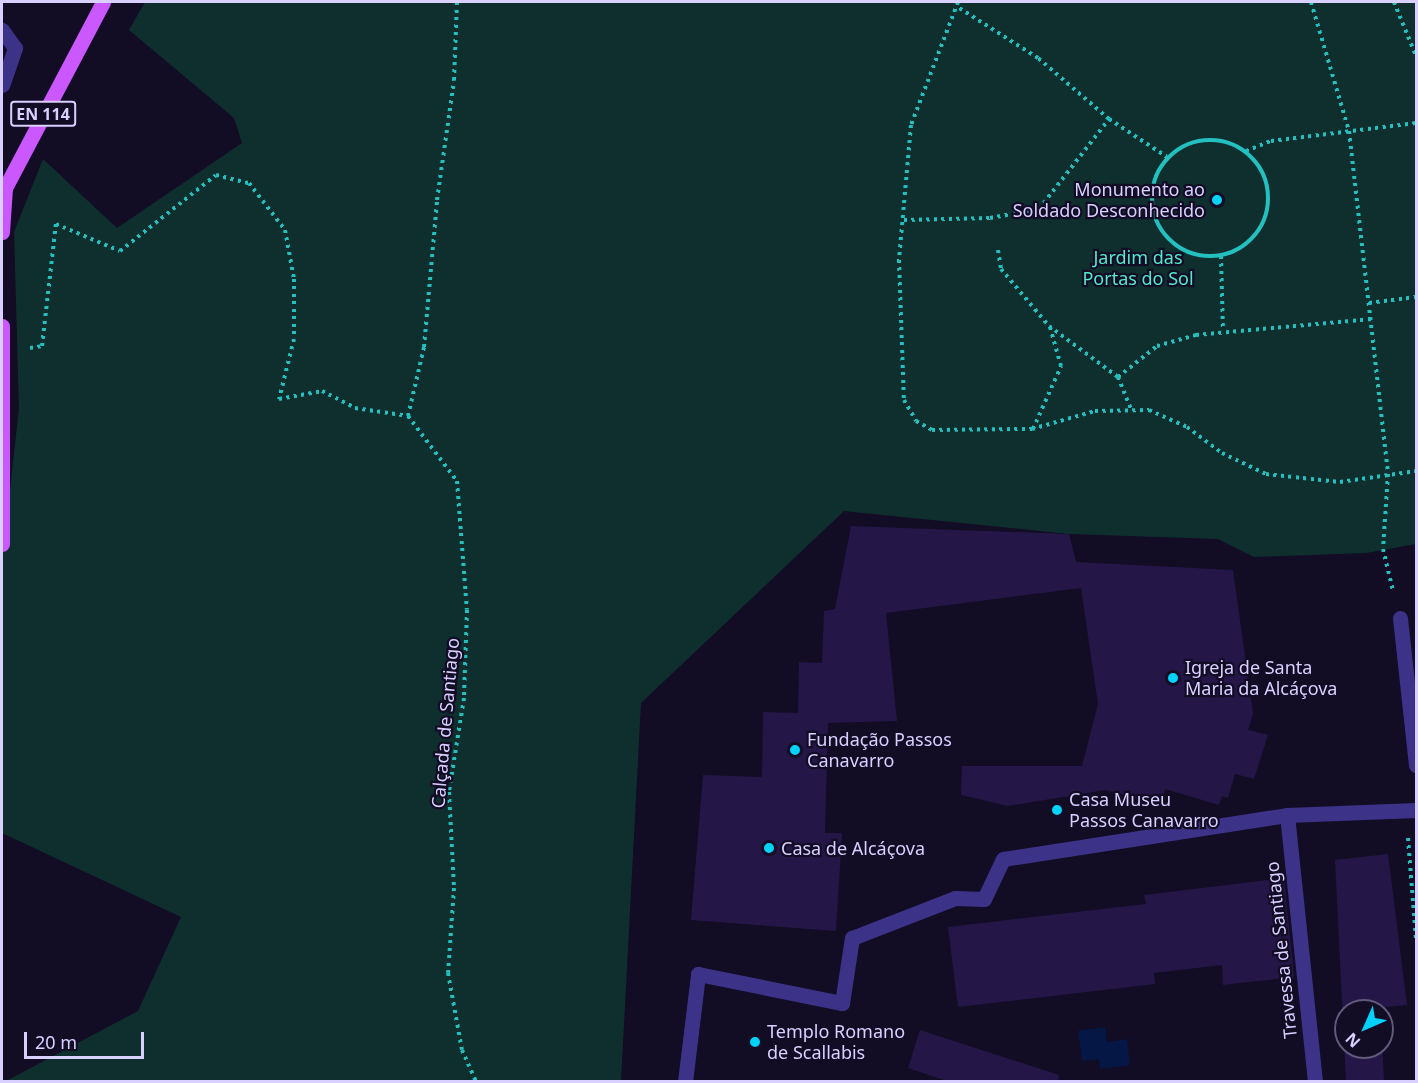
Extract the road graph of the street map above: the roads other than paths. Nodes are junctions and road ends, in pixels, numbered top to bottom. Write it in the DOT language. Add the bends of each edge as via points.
graph roads {
  1 [pos="103,2"];
  2 [pos="2,30"];
  3 [pos="2,85"];
  4 [pos="3,190"];
  5 [pos="2,232"];
  6 [pos="2,326"];
  7 [pos="2,459"];
  8 [pos="2,544"];
  9 [pos="1400,618"];
  10 [pos="1416,765"];
  11 [pos="1411,811"];
  12 [pos="1287,815"];
  13 [pos="686,1082"];
  14 [pos="1315,1082"];
  1 -- 4 [label="main road, EN 114"];
  2 -- 3 [label="street" via="15,48"];
  4 -- 5 [label="main road, EN 114"];
  6 -- 7 [label="main road"];
  7 -- 8 [label="main road"];
  9 -- 10 [label="street"];
  11 -- 12 [label="street"];
  12 -- 13 [label="street" via="1003,859 984,899 955,898 852,938 842,1004 698,974"];
  12 -- 14 [label="street, Travessa de Santiago"];
}
